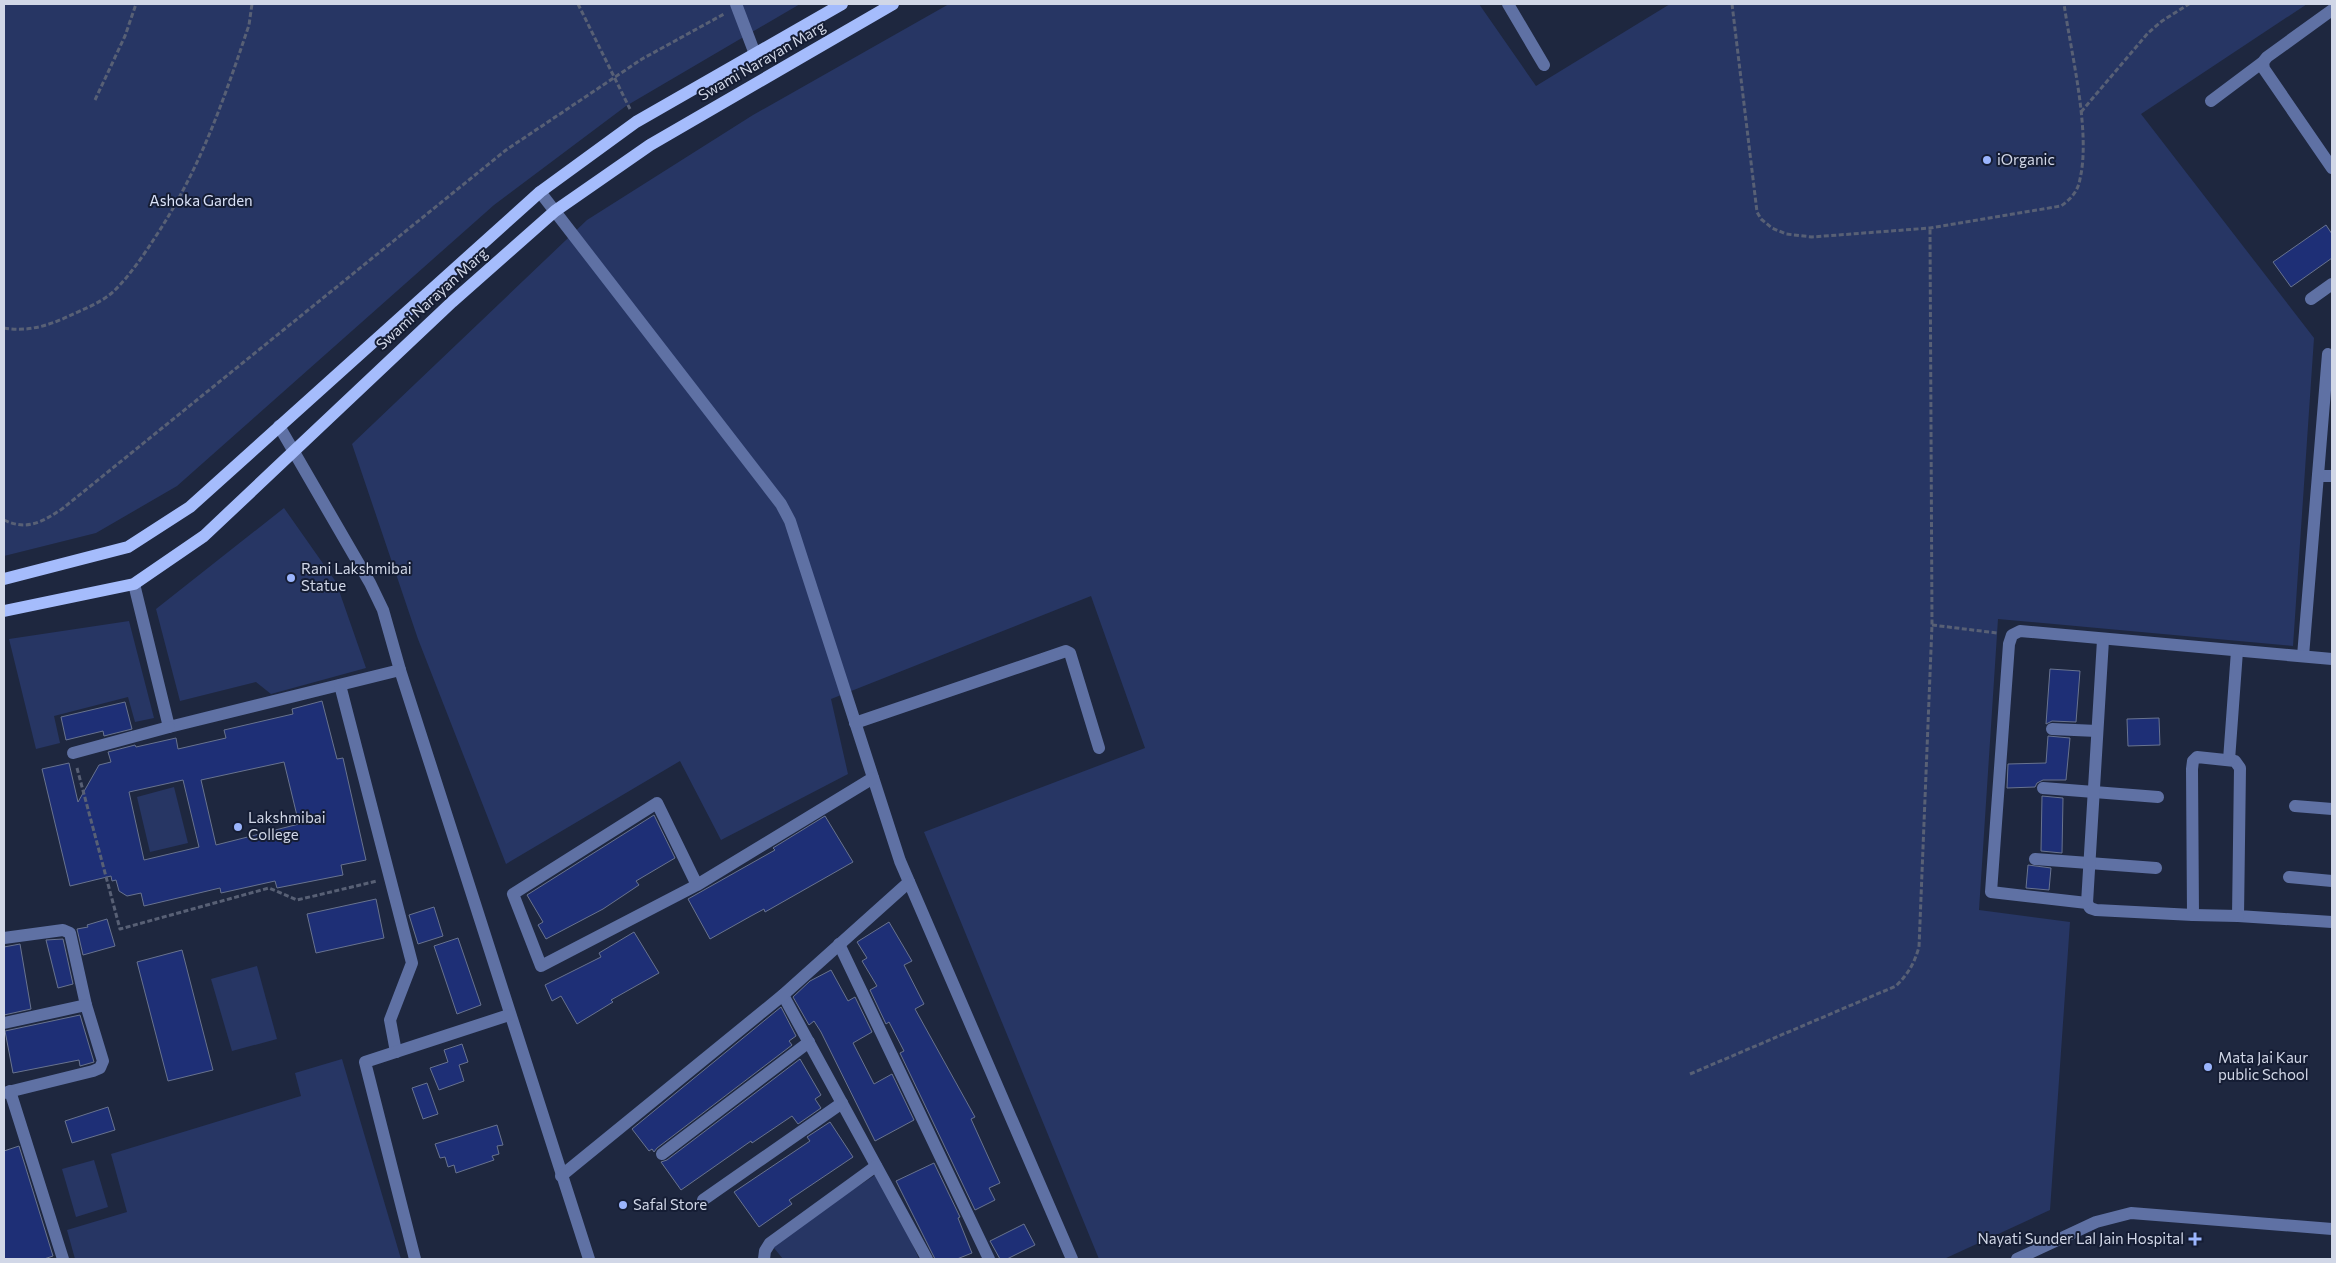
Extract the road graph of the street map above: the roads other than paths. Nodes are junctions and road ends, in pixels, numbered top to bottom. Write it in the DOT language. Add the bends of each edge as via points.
graph roads {
  1 [pos="842,4"];
  2 [pos="893,4"];
  3 [pos="1508,4"];
  4 [pos="736,5"];
  5 [pos="2332,10"];
  6 [pos="755,54"];
  7 [pos="2263,62"];
  8 [pos="1544,65"];
  9 [pos="2211,101"];
  10 [pos="2332,168"];
  11 [pos="540,192"];
  12 [pos="555,211"];
  13 [pos="2332,284"];
  14 [pos="2311,299"];
  15 [pos="2328,354"];
  16 [pos="279,426"];
  17 [pos="293,451"];
  18 [pos="2318,476"];
  19 [pos="2332,476"];
  20 [pos="4,579"];
  21 [pos="134,584"];
  22 [pos="4,611"];
  23 [pos="2103,640"];
  24 [pos="2237,651"];
  25 [pos="2303,656"];
  26 [pos="2332,659"];
  27 [pos="400,670"];
  28 [pos="340,685"];
  29 [pos="855,723"];
  30 [pos="169,727"];
  31 [pos="2052,728"];
  32 [pos="2097,731"];
  33 [pos="1099,748"];
  34 [pos="73,753"];
  35 [pos="2229,760"];
  36 [pos="873,778"];
  37 [pos="2043,788"];
  38 [pos="2094,791"];
  39 [pos="2158,797"];
  40 [pos="2295,806"];
  41 [pos="2332,809"];
  42 [pos="2035,858"];
  43 [pos="2089,862"];
  44 [pos="2156,868"];
  45 [pos="2289,877"];
  46 [pos="2332,881"];
  47 [pos="909,882"];
  48 [pos="697,885"];
  49 [pos="2087,903"];
  50 [pos="2193,915"];
  51 [pos="2238,916"];
  52 [pos="2332,922"];
  53 [pos="4,938"];
  54 [pos="839,944"];
  55 [pos="784,995"];
  56 [pos="86,1005"];
  57 [pos="510,1015"];
  58 [pos="4,1023"];
  59 [pos="809,1042"];
  60 [pos="396,1052"];
  61 [pos="7,1092"];
  62 [pos="842,1104"];
  63 [pos="662,1154"];
  64 [pos="876,1166"];
  65 [pos="561,1176"];
  66 [pos="703,1200"];
  67 [pos="2332,1229"];
  68 [pos="2046,1247"];
  69 [pos="62,1259"];
  70 [pos="415,1259"];
  71 [pos="589,1259"];
  72 [pos="764,1259"];
  73 [pos="927,1259"];
  74 [pos="989,1259"];
  75 [pos="1072,1259"];
  76 [pos="2017,1259"];
  77 [pos="2051,1259"];
  1 -- 6 [label="main road, Swami Narayan Marg"];
  2 -- 12 [label="main road, Swami Narayan Marg" via="650,145"];
  3 -- 8 [label="street"];
  4 -- 6 [label="street"];
  5 -- 7 [label="street"];
  6 -- 11 [label="main road, Swami Narayan Marg" via="636,122"];
  7 -- 9 [label="street"];
  7 -- 10 [label="street" via="2264,69"];
  11 -- 12 [label="street"];
  11 -- 16 [label="main road, Swami Narayan Marg"];
  12 -- 17 [label="main road, Swami Narayan Marg"];
  12 -- 29 [label="street" via="781,504 790,521"];
  13 -- 14 [label="street"];
  15 -- 18 [label="street"];
  16 -- 17 [label="street"];
  16 -- 20 [label="main road, Swami Narayan Marg" via="190,507 128,547"];
  17 -- 21 [label="main road, Swami Narayan Marg" via="204,536"];
  17 -- 27 [label="street" via="370,582 383,610"];
  18 -- 19 [label="street"];
  18 -- 25 [label="street"];
  21 -- 22 [label="main road, Swami Narayan Marg"];
  21 -- 30 [label="street"];
  23 -- 24 [label="street"];
  23 -- 32 [label="street"];
  23 -- 49 [label="street" via="2020,631 2012,635 1991,892"];
  24 -- 25 [label="street"];
  24 -- 35 [label="street"];
  25 -- 26 [label="street"];
  27 -- 28 [label="street"];
  27 -- 57 [label="street"];
  28 -- 30 [label="street"];
  28 -- 60 [label="street" via="412,963 390,1020"];
  29 -- 33 [label="street" via="1066,651 1070,653"];
  29 -- 36 [label="street"];
  30 -- 34 [label="street"];
  31 -- 32 [label="street"];
  32 -- 38 [label="street"];
  35 -- 50 [label="street" via="2197,757 2193,762"];
  35 -- 51 [label="street" via="2235,761 2242,777"];
  36 -- 47 [label="street"];
  36 -- 48 [label="street"];
  37 -- 38 [label="street"];
  38 -- 39 [label="street"];
  38 -- 43 [label="street"];
  40 -- 41 [label="street"];
  42 -- 43 [label="street"];
  43 -- 44 [label="street"];
  43 -- 49 [label="street"];
  45 -- 46 [label="street"];
  47 -- 54 [label="street"];
  47 -- 75 [label="street"];
  48 -- 48 [label="street" via="657,803 512,894 541,966"];
  49 -- 50 [label="street" via="2096,910"];
  50 -- 51 [label="street"];
  51 -- 52 [label="street"];
  53 -- 56 [label="street" via="63,930 70,933"];
  54 -- 55 [label="street"];
  54 -- 74 [label="street"];
  55 -- 59 [label="street"];
  55 -- 65 [label="street"];
  56 -- 58 [label="street"];
  56 -- 61 [label="street" via="104,1062 100,1068"];
  57 -- 60 [label="street"];
  57 -- 65 [label="street"];
  59 -- 62 [label="street"];
  59 -- 63 [label="street"];
  60 -- 70 [label="street" via="365,1062"];
  61 -- 69 [label="street"];
  62 -- 64 [label="street"];
  62 -- 66 [label="street"];
  64 -- 72 [label="street" via="770,1243"];
  64 -- 73 [label="street"];
  65 -- 71 [label="street"];
  67 -- 68 [label="street" via="2131,1213 2096,1222"];
  68 -- 76 [label="street"];
  68 -- 77 [label="street"];
}
